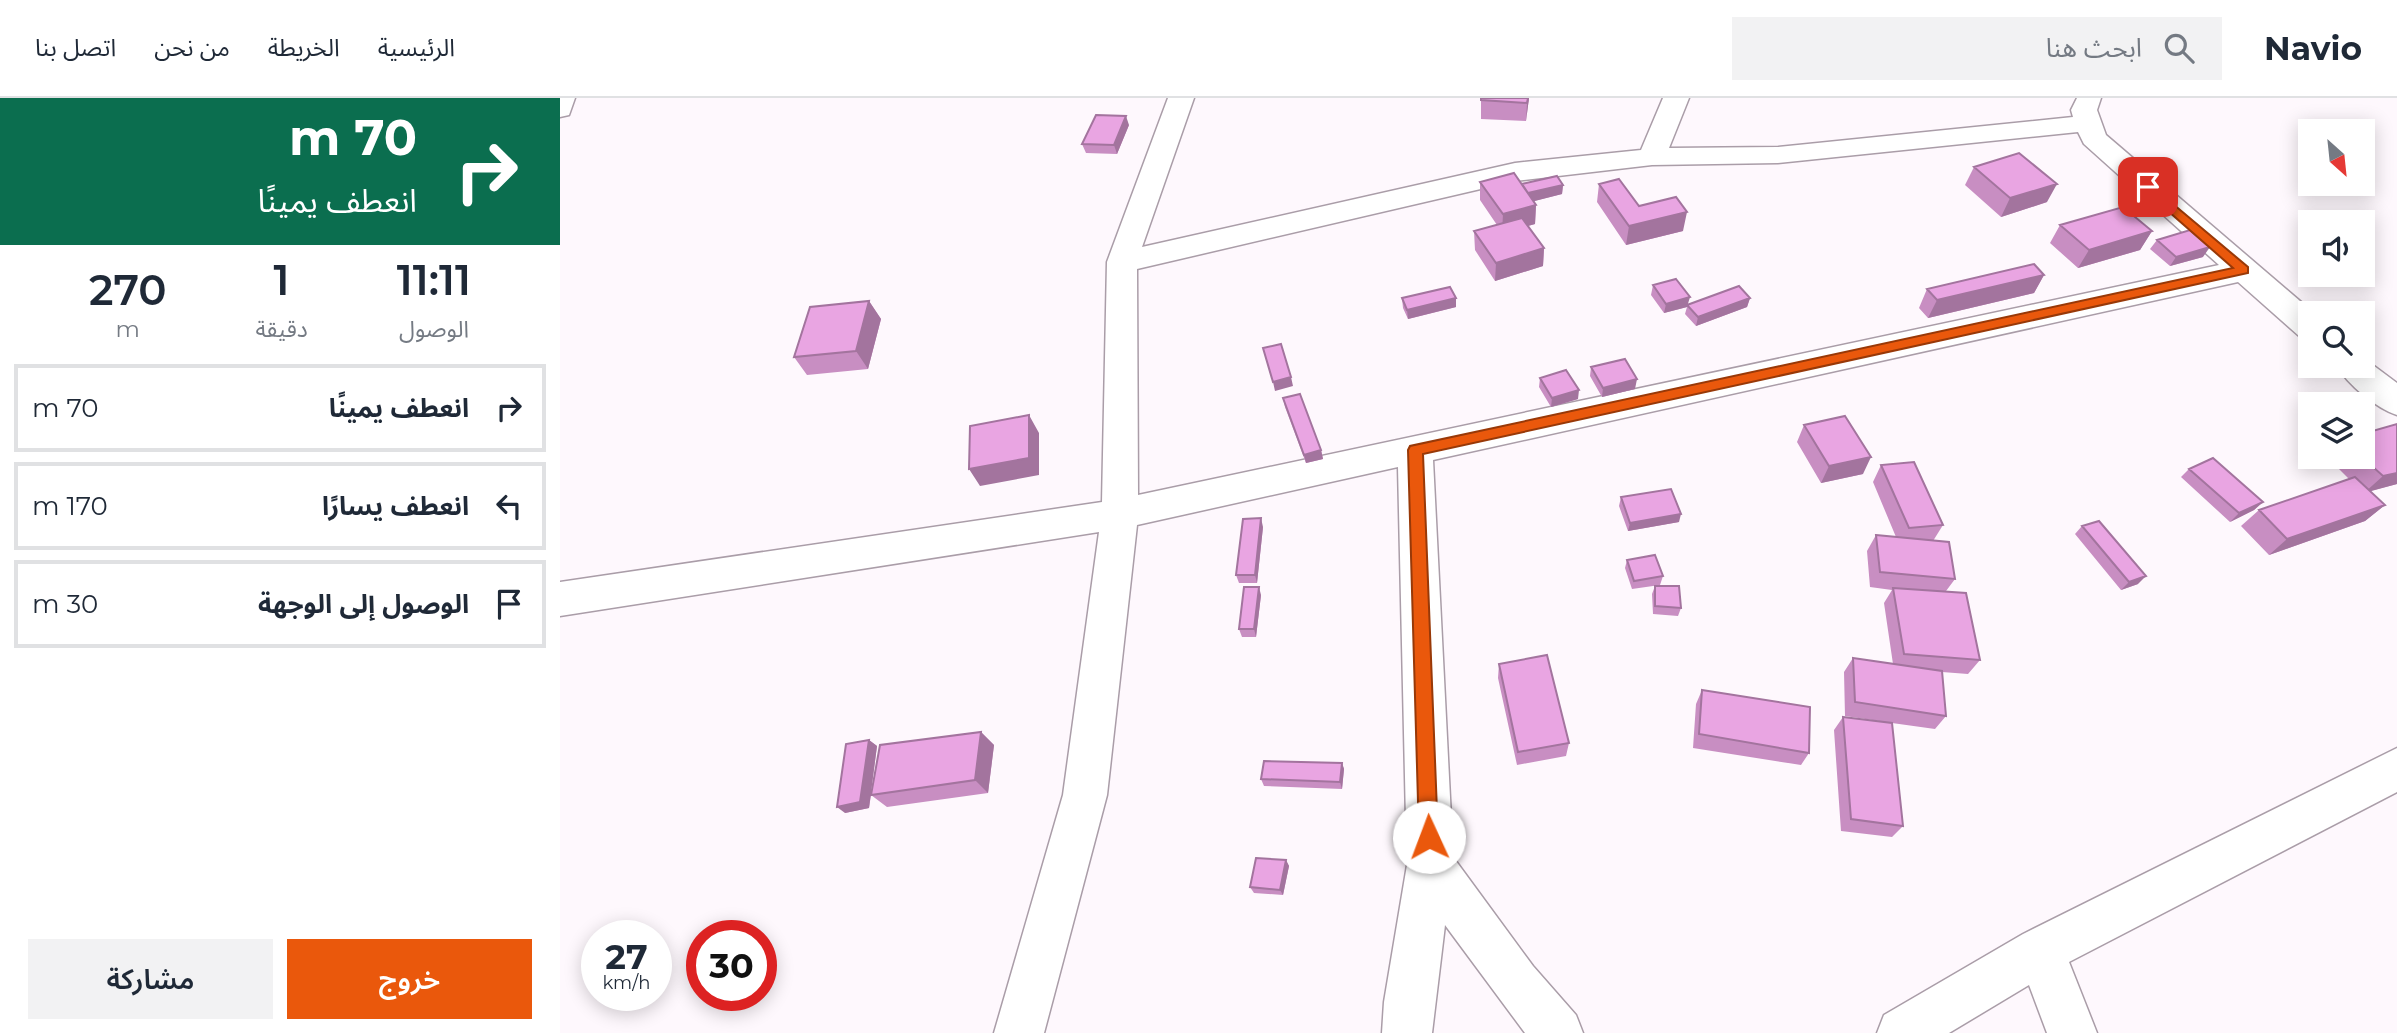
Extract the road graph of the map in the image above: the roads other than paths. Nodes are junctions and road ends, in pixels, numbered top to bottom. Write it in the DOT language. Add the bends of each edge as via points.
graph roads {
  1 [pos="562,98"];
  2 [pos="1181,98"];
  3 [pos="1676,98"];
  4 [pos="560,109"];
  5 [pos="2089,110"];
  6 [pos="1652,157"];
  7 [pos="1122,262"];
  8 [pos="2244,270"];
  9 [pos="2298,317"];
  10 [pos="2368,378"];
  11 [pos="2397,402"];
  12 [pos="1415,450"];
  13 [pos="1120,514"];
  14 [pos="560,599"];
  15 [pos="2397,769"];
  16 [pos="1430,865"];
  17 [pos="2040,951"];
  18 [pos="1018,1033"];
  19 [pos="1407,1033"];
  20 [pos="1558,1033"];
  21 [pos="1902,1033"];
  22 [pos="2072,1033"];
  1 -- 4 [label="street"];
  2 -- 7 [label="street"];
  3 -- 6 [label="street"];
  5 -- 6 [label="street" via="1778,155"];
  5 -- 8 [label="street" via="2094,138"];
  6 -- 7 [label="street" via="1515,172"];
  7 -- 13 [label="street"];
  8 -- 9 [label="street"];
  8 -- 12 [label="street"];
  10 -- 11 [label="street"];
  12 -- 13 [label="street"];
  12 -- 16 [label="street"];
  13 -- 14 [label="street"];
  13 -- 18 [label="street" via="1085,795"];
  15 -- 17 [label="street"];
  16 -- 19 [label="street"];
  16 -- 20 [label="street"];
  17 -- 21 [label="street"];
  17 -- 22 [label="street"];
}
